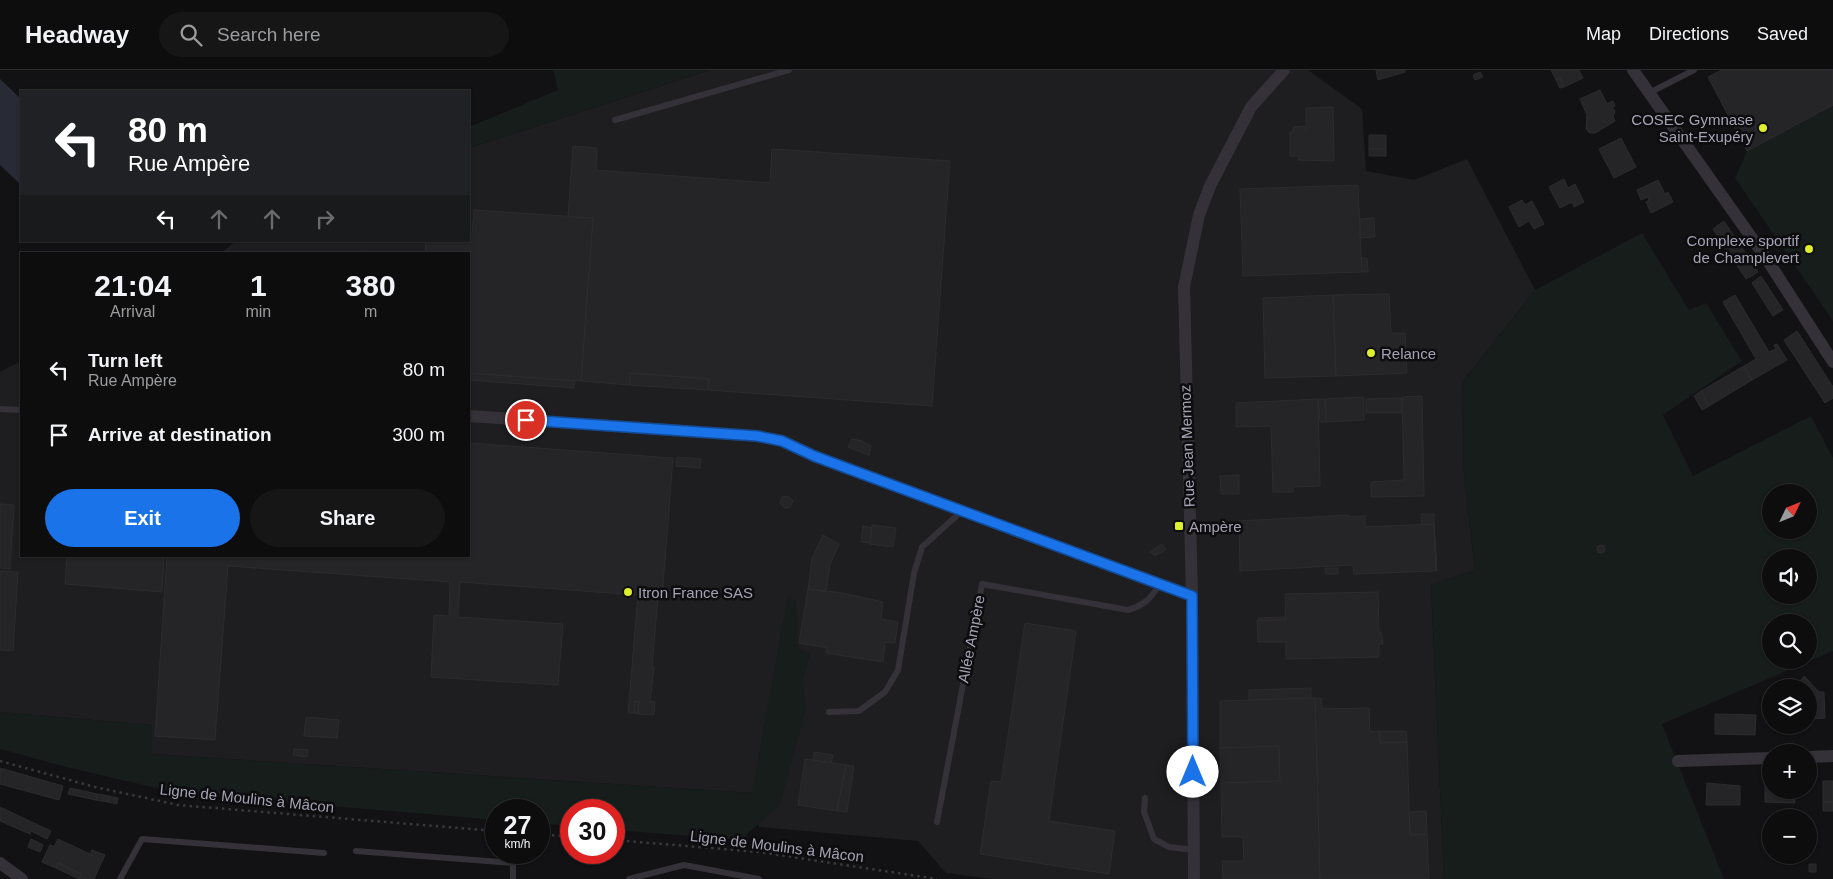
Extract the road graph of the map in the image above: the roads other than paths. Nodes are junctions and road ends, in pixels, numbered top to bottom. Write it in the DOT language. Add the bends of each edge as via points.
graph roads {
  1 [pos="789,70"];
  2 [pos="1282,70"];
  3 [pos="1633,70"];
  4 [pos="1694,70"];
  5 [pos="1649,93"];
  6 [pos="614,120"];
  7 [pos="1833,362"];
  8 [pos="0,409"];
  9 [pos="20,410"];
  10 [pos="470,416"];
  11 [pos="962,511"];
  12 [pos="1160,584"];
  13 [pos="1192,596"];
  14 [pos="829,712"];
  15 [pos="1833,756"];
  16 [pos="1817,757"];
  17 [pos="1762,758"];
  18 [pos="1678,761"];
  19 [pos="1145,798"];
  20 [pos="937,822"];
  21 [pos="1194,850"];
  22 [pos="356,851"];
  23 [pos="324,853"];
  24 [pos="0,863"];
  25 [pos="22,879"];
  26 [pos="120,879"];
  27 [pos="512,879"];
  28 [pos="629,879"];
  29 [pos="759,879"];
  30 [pos="1194,879"];
  1 -- 6 [label="lane"];
  2 -- 13 [label="street, Rue Jean Mermoz" via="1251,107 1210,186 1199,215 1184,287"];
  3 -- 5 [label="street"];
  4 -- 5 [label="lane"];
  5 -- 7 [label="street" via="1766,258"];
  8 -- 9 [label="lane"];
  10 -- 11 [label="street" via="757,436 782,441"];
  11 -- 12 [label="street"];
  11 -- 14 [label="lane" via="922,548 914,573 898,670 885,692 859,711"];
  12 -- 13 [label="street"];
  12 -- 20 [label="lane, Allée Ampère" via="1146,602 1128,610 982,584"];
  13 -- 21 [label="street, Rue Jean Mermoz"];
  15 -- 16 [label="street"];
  17 -- 18 [label="street"];
  19 -- 21 [label="lane" via="1144,812 1154,839 1169,847"];
  21 -- 30 [label="street, Rue Jean Mermoz"];
  22 -- 27 [label="lane" via="513,863"];
  23 -- 26 [label="lane" via="142,839"];
  24 -- 25 [label="street"];
  28 -- 29 [label="lane" via="684,865"];
}
